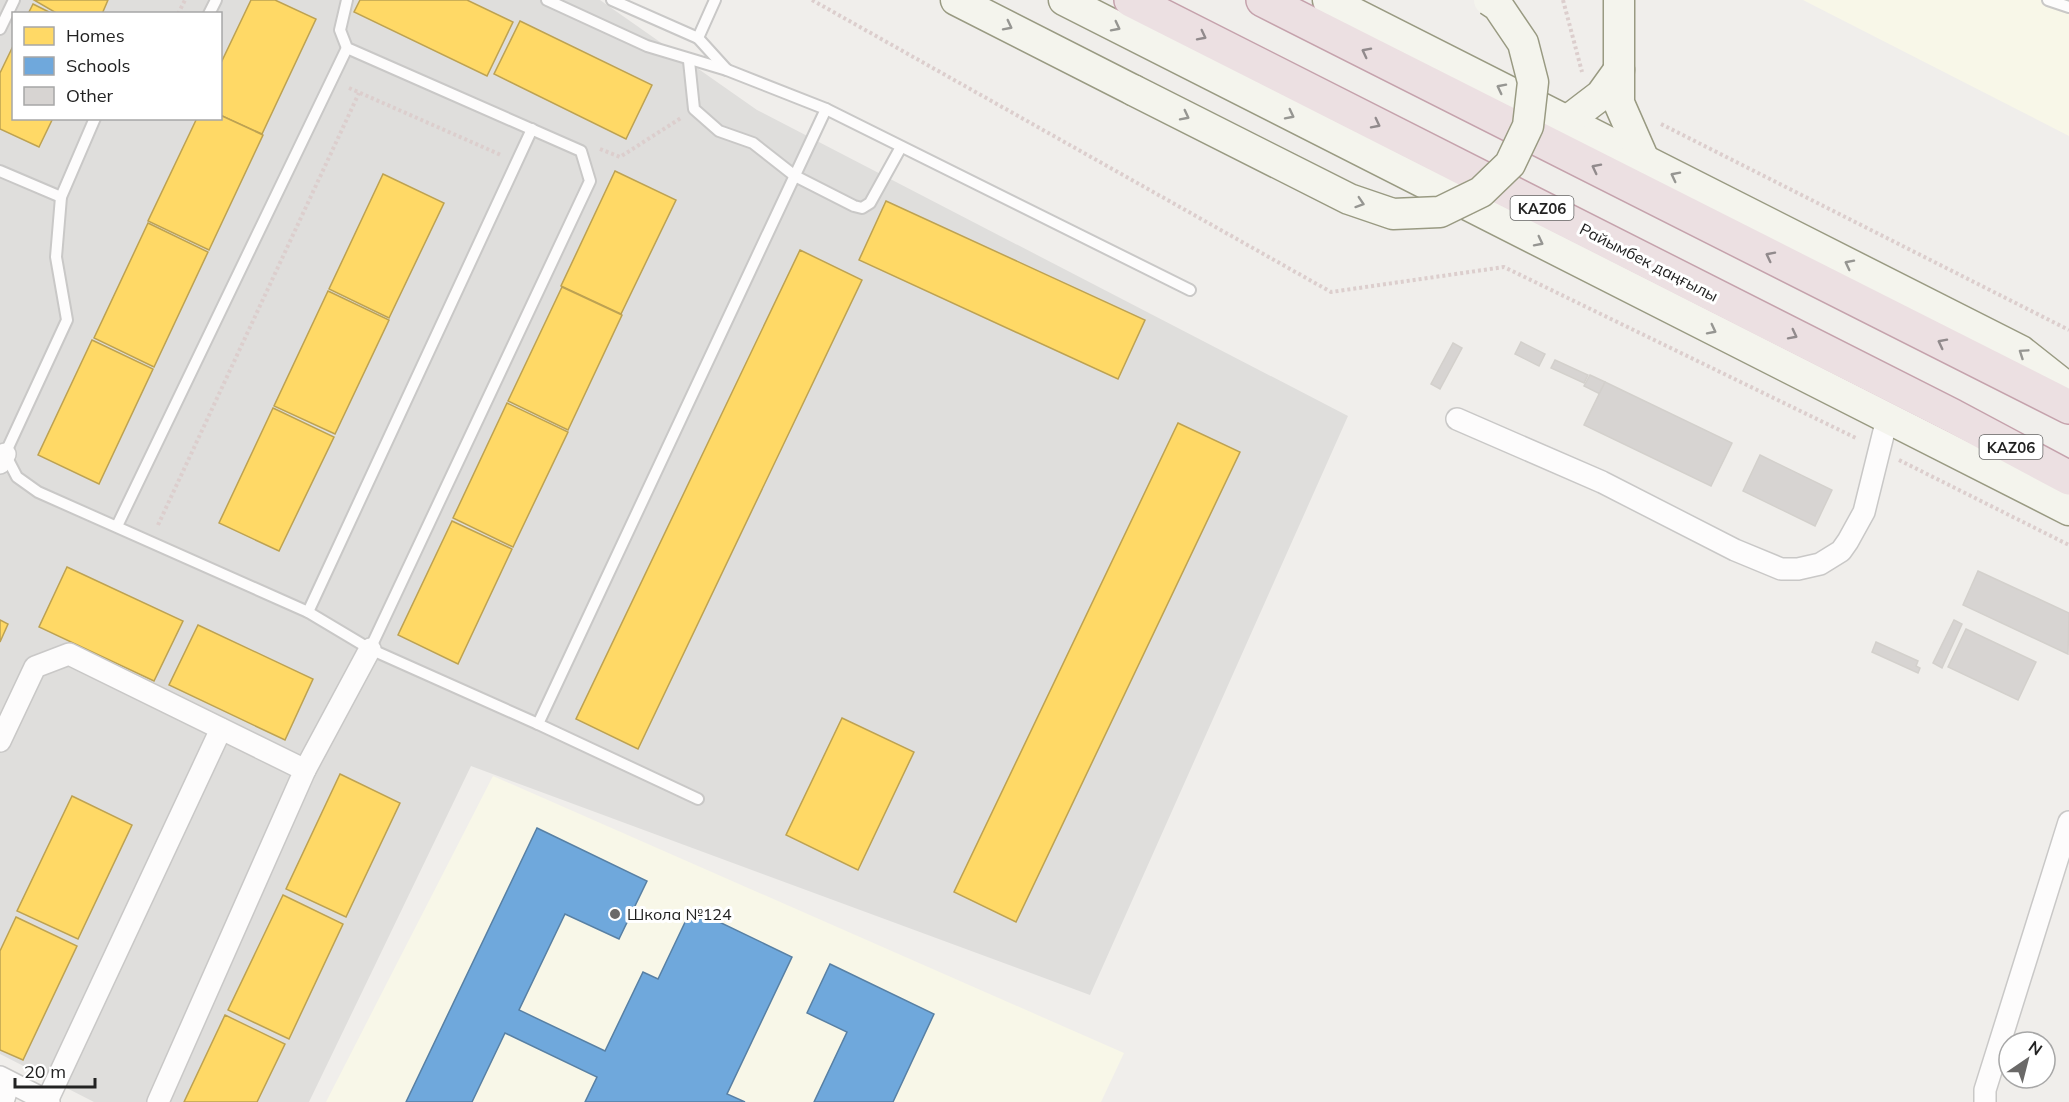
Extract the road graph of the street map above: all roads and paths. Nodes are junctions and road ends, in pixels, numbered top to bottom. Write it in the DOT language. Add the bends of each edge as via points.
graph roads {
  1 [pos="14,0"];
  2 [pos="347,0"];
  3 [pos="547,0"];
  4 [pos="612,0"];
  5 [pos="715,0"];
  6 [pos="812,0"];
  7 [pos="956,0"];
  8 [pos="1064,0"];
  9 [pos="1131,0"];
  10 [pos="1263,0"];
  11 [pos="1328,0"];
  12 [pos="1489,0"];
  13 [pos="1563,0"];
  14 [pos="1619,0"];
  15 [pos="2048,0"];
  16 [pos="2069,7"];
  17 [pos="0,29"];
  18 [pos="698,38"];
  19 [pos="347,48"];
  20 [pos="689,61"];
  21 [pos="727,70"];
  22 [pos="1619,70"];
  23 [pos="332,81"];
  24 [pos="359,93"];
  25 [pos="1601,95"];
  26 [pos="826,109"];
  27 [pos="93,120"];
  28 [pos="1567,121"];
  29 [pos="1659,124"];
  30 [pos="532,129"];
  31 [pos="901,147"];
  32 [pos="1644,160"];
  33 [pos="517,162"];
  34 [pos="0,171"];
  35 [pos="795,176"];
  36 [pos="61,197"];
  37 [pos="1190,290"];
  38 [pos="2069,330"];
  39 [pos="2069,388"];
  40 [pos="2069,407"];
  41 [pos="1457,419"];
  42 [pos="1887,419"];
  43 [pos="1878,449"];
  44 [pos="3,458"];
  45 [pos="2069,478"];
  46 [pos="2069,510"];
  47 [pos="117,526"];
  48 [pos="150,541"];
  49 [pos="2069,545"];
  50 [pos="308,612"];
  51 [pos="370,649"];
  52 [pos="538,724"];
  53 [pos="220,729"];
  54 [pos="0,741"];
  55 [pos="305,770"];
  56 [pos="698,799"];
  57 [pos="2069,822"];
  58 [pos="5,1079"];
  59 [pos="48,1101"];
  60 [pos="3,1102"];
  61 [pos="158,1102"];
  62 [pos="1985,1102"];
  1 -- 17 [label="lane"];
  2 -- 19 [label="lane" via="340,30"];
  3 -- 20 [label="lane"];
  4 -- 18 [label="lane"];
  5 -- 18 [label="lane"];
  6 -- 43 [label="path" via="1331,292 1504,267"];
  7 -- 12 [label="main road, one-way, bridge" via="1349,200 1393,214 1440,212 1481,192 1510,164 1528,126 1533,82 1522,43 1498,6"];
  8 -- 42 [label="main road, one-way"];
  9 -- 45 [label="highway, Райымбек даңғылы / KАZ06, one-way"];
  40 -- 10 [label="highway, one-way"];
  28 -- 11 [label="main road, one-way"];
  13 -- 25 [label="path" via="1584,80"];
  14 -- 22 [label="main road"];
  15 -- 16 [label="lane"];
  18 -- 21 [label="lane"];
  19 -- 23 [label="lane"];
  19 -- 30 [label="lane"];
  20 -- 21 [label="lane"];
  20 -- 35 [label="lane" via="694,109 719,131 753,143"];
  21 -- 26 [label="lane"];
  22 -- 25 [label="main road"];
  22 -- 32 [label="main road" via="1619,103"];
  23 -- 24 [label="path"];
  23 -- 47 [label="lane"];
  24 -- 33 [label="path"];
  24 -- 48 [label="path"];
  25 -- 28 [label="main road"];
  26 -- 31 [label="lane"];
  26 -- 35 [label="lane"];
  27 -- 36 [label="lane"];
  28 -- 32 [label="main road"];
  29 -- 38 [label="path"];
  30 -- 33 [label="lane"];
  30 -- 51 [label="lane" via="580,151 590,181"];
  31 -- 35 [label="lane" via="870,203 862,208"];
  31 -- 37 [label="lane"];
  39 -- 32 [label="main road, one-way" via="2021,351"];
  33 -- 50 [label="lane"];
  34 -- 36 [label="lane"];
  35 -- 52 [label="lane"];
  36 -- 44 [label="lane" via="56,257 67,320"];
  41 -- 43 [label="street" via="1602,482 1735,550 1781,569 1820,564 1841,551 1864,512"];
  42 -- 43 [label="street"];
  42 -- 46 [label="main road"];
  43 -- 49 [label="path"];
  44 -- 47 [label="lane" via="17,477 38,492"];
  47 -- 48 [label="lane"];
  48 -- 50 [label="lane"];
  50 -- 51 [label="lane"];
  51 -- 52 [label="lane"];
  51 -- 55 [label="street"];
  52 -- 56 [label="lane"];
  53 -- 54 [label="street" via="69,654 35,667"];
  53 -- 55 [label="street"];
  53 -- 59 [label="street"];
  55 -- 61 [label="street"];
  57 -- 62 [label="street" via="2019,975 1985,1090"];
  58 -- 59 [label="street"];
  58 -- 60 [label="street"];
}
